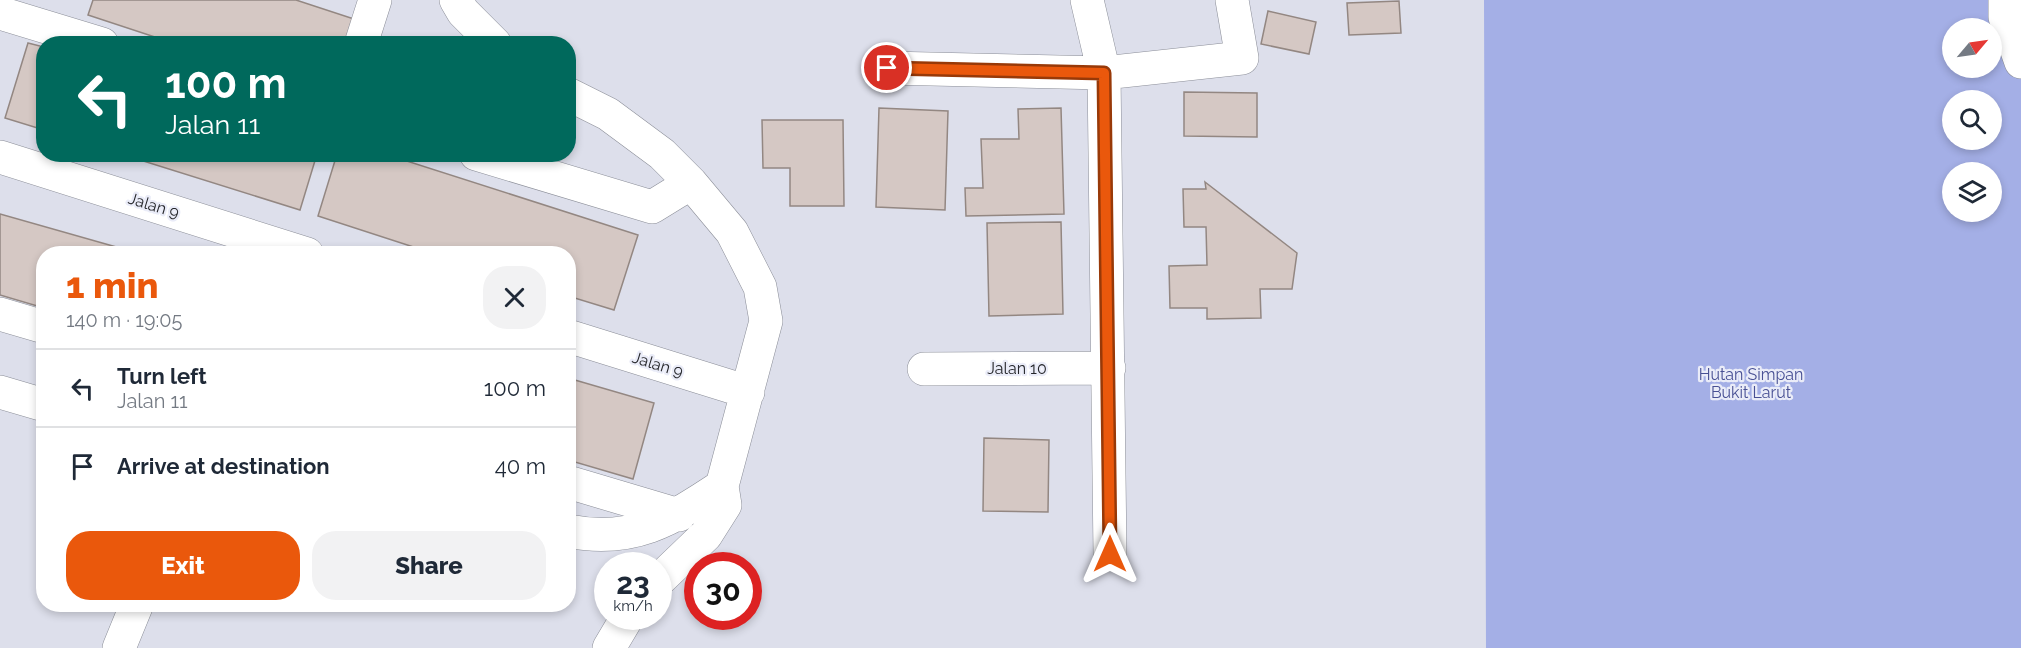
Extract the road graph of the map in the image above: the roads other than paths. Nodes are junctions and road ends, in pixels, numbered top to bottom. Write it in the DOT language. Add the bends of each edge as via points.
graph roads {
  1 [pos="375,0"];
  2 [pos="456,0"];
  3 [pos="1087,0"];
  4 [pos="1232,0"];
  5 [pos="2005,0"];
  6 [pos="0,13"];
  7 [pos="76,36"];
  8 [pos="364,36"];
  9 [pos="487,36"];
  10 [pos="2021,62"];
  11 [pos="887,68"];
  12 [pos="1104,73"];
  13 [pos="576,98"];
  14 [pos="0,157"];
  15 [pos="503,162"];
  16 [pos="691,183"];
  17 [pos="282,246"];
  18 [pos="0,314"];
  19 [pos="36,325"];
  20 [pos="576,339"];
  21 [pos="1109,368"];
  22 [pos="924,369"];
  23 [pos="0,392"];
  24 [pos="747,392"];
  25 [pos="36,403"];
  26 [pos="576,484"];
  27 [pos="722,486"];
  28 [pos="679,515"];
  29 [pos="576,533"];
  30 [pos="1110,554"];
  31 [pos="672,568"];
  32 [pos="134,612"];
  33 [pos="620,630"];
  34 [pos="119,648"];
  35 [pos="609,648"];
  1 -- 8 [label="street"];
  2 -- 9 [label="street" via="462,12"];
  3 -- 12 [label="street"];
  4 -- 12 [label="street" via="1242,58"];
  5 -- 10 [label="street" via="2005,17"];
  6 -- 7 [label="street"];
  11 -- 12 [label="street"];
  12 -- 21 [label="street"];
  13 -- 16 [label="street" via="608,114 644,140"];
  14 -- 17 [label="street, Jalan 9"];
  15 -- 16 [label="street" via="652,207"];
  16 -- 24 [label="street" via="732,232 760,287 766,321"];
  18 -- 19 [label="street"];
  20 -- 24 [label="street, Jalan 9"];
  21 -- 22 [label="street, Jalan 10"];
  21 -- 30 [label="street"];
  23 -- 25 [label="street"];
  24 -- 27 [label="street"];
  26 -- 28 [label="street"];
  27 -- 28 [label="street"];
  27 -- 31 [label="street" via="725,505 706,535"];
  28 -- 29 [label="street" via="627,533 592,536"];
  32 -- 34 [label="street"];
  33 -- 35 [label="street"];
}
